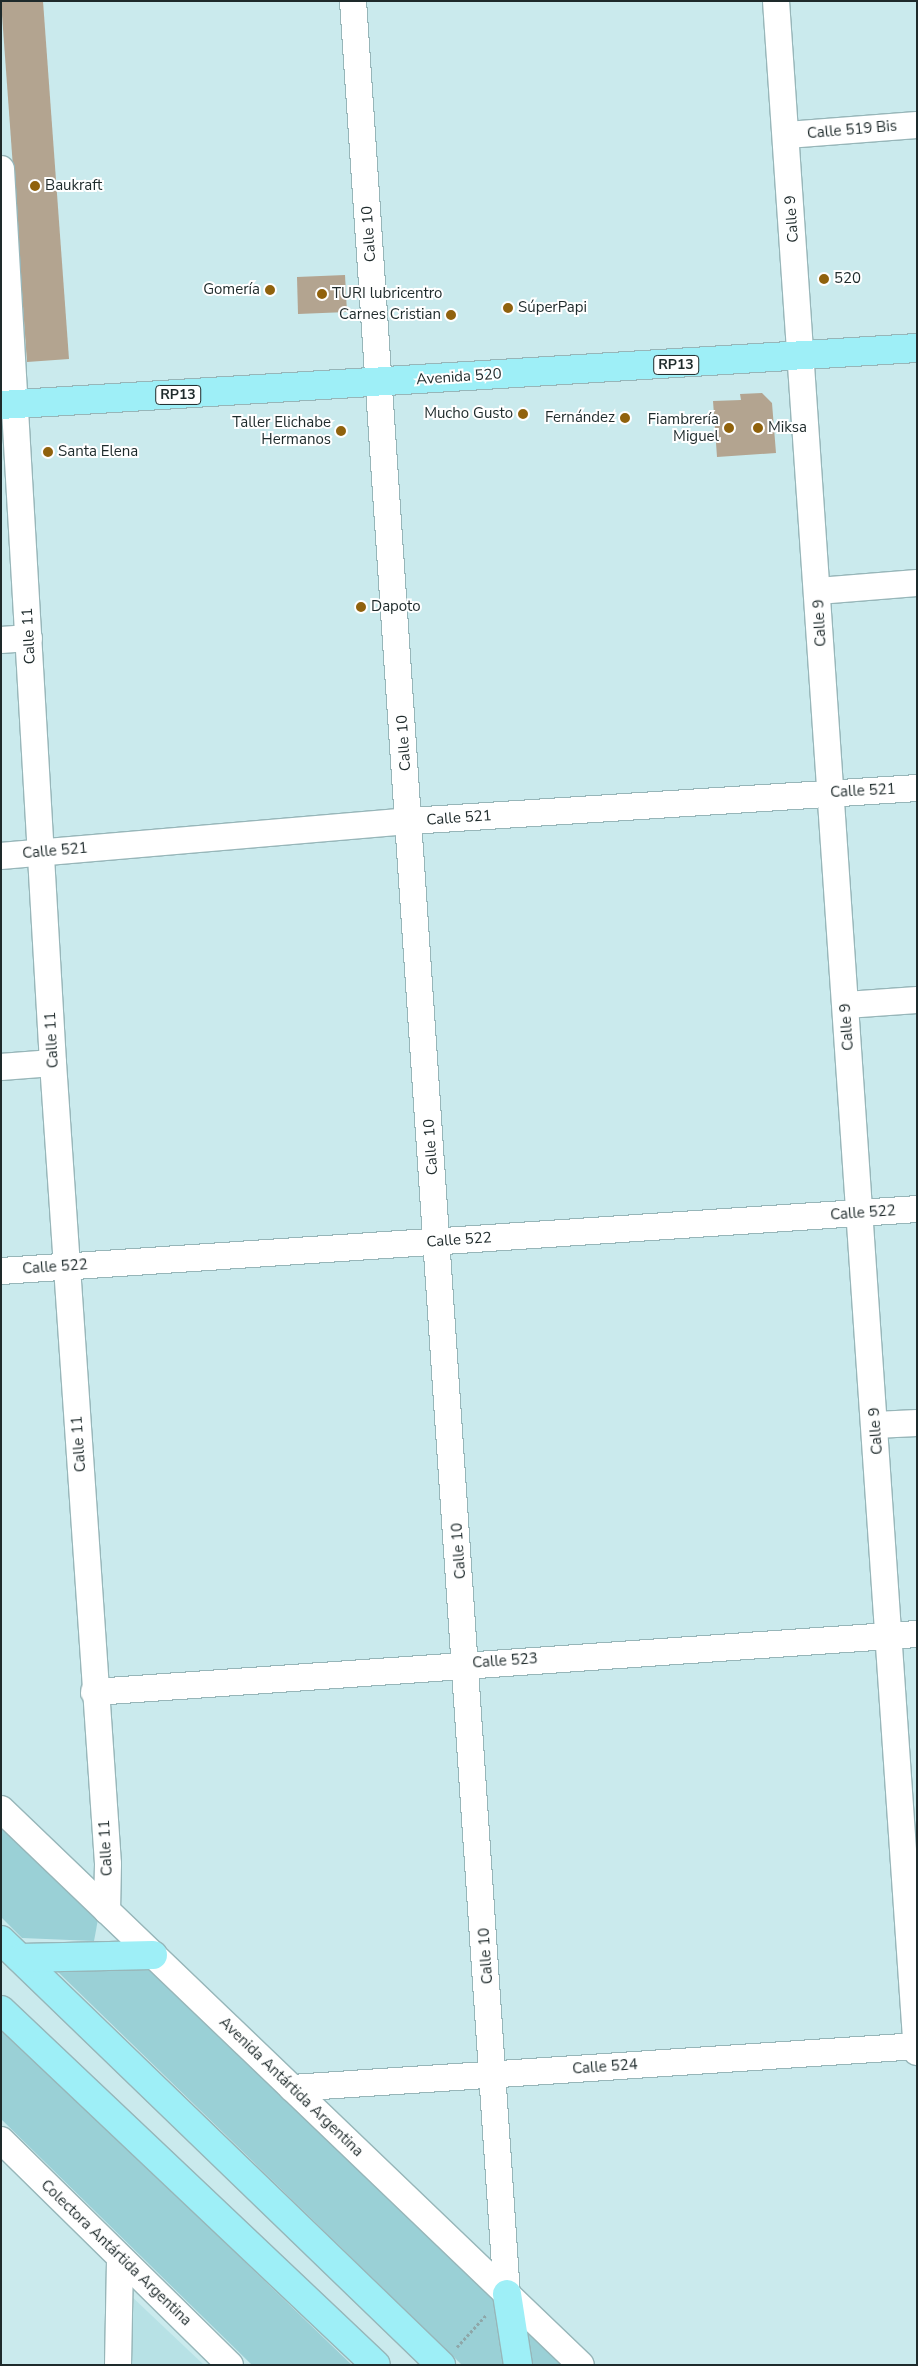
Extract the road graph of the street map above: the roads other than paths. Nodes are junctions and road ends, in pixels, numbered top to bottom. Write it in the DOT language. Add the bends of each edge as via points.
graph roads {
  1 [pos="353,1"];
  2 [pos="776,1"];
  3 [pos="917,125"];
  4 [pos="786,135"];
  5 [pos="1,169"];
  6 [pos="917,348"];
  7 [pos="802,358"];
  8 [pos="380,382"];
  9 [pos="10,405"];
  10 [pos="917,583"];
  11 [pos="818,591"];
  12 [pos="29,638"];
  13 [pos="1,640"];
  14 [pos="917,788"];
  15 [pos="828,793"];
  16 [pos="410,821"];
  17 [pos="43,853"];
  18 [pos="1,856"];
  19 [pos="917,1000"];
  20 [pos="846,1006"];
  21 [pos="53,1063"];
  22 [pos="1,1066"];
  23 [pos="917,1209"];
  24 [pos="858,1213"];
  25 [pos="436,1242"];
  26 [pos="68,1266"];
  27 [pos="1,1271"];
  28 [pos="917,1423"];
  29 [pos="875,1426"];
  30 [pos="917,1634"];
  31 [pos="890,1636"];
  32 [pos="467,1664"];
  33 [pos="94,1692"];
  34 [pos="1,1809"];
  35 [pos="911,1846"];
  36 [pos="106,1911"];
  37 [pos="11,1949"];
  38 [pos="153,1955"];
  39 [pos="1,2010"];
  40 [pos="916,2046"];
  41 [pos="917,2052"];
  42 [pos="494,2074"];
  43 [pos="292,2088"];
  44 [pos="1,2140"];
  45 [pos="120,2258"];
  46 [pos="507,2294"];
  47 [pos="448,2358"];
  48 [pos="118,2365"];
  49 [pos="230,2365"];
  50 [pos="376,2365"];
  51 [pos="518,2365"];
  52 [pos="581,2365"];
  1 -- 8 [label="street, Calle 10"];
  2 -- 4 [label="street, Calle 9"];
  3 -- 4 [label="street, Calle 519 Bis"];
  4 -- 7 [label="street, Calle 9"];
  5 -- 9 [label="street, Calle 11"];
  6 -- 7 [label="main road, Avenida 520 / RP13"];
  7 -- 8 [label="main road, Avenida 520 / RP13"];
  7 -- 11 [label="street, Calle 9"];
  8 -- 9 [label="main road, Avenida 520 / RP13"];
  8 -- 16 [label="street, Calle 10"];
  9 -- 12 [label="street, Calle 11"];
  10 -- 11 [label="street"];
  11 -- 15 [label="street, Calle 9"];
  12 -- 13 [label="street"];
  12 -- 17 [label="street, Calle 11"];
  14 -- 15 [label="street, Calle 521"];
  15 -- 16 [label="street, Calle 521"];
  15 -- 20 [label="street, Calle 9"];
  16 -- 17 [label="street, Calle 521"];
  16 -- 25 [label="street, Calle 10"];
  17 -- 18 [label="street, Calle 521"];
  17 -- 21 [label="street, Calle 11"];
  19 -- 20 [label="street"];
  20 -- 24 [label="street, Calle 9"];
  21 -- 22 [label="street"];
  21 -- 26 [label="street, Calle 11"];
  23 -- 24 [label="street, Calle 522"];
  24 -- 25 [label="street, Calle 522"];
  24 -- 29 [label="street, Calle 9"];
  25 -- 26 [label="street, Calle 522"];
  25 -- 32 [label="street, Calle 10"];
  26 -- 27 [label="street, Calle 522"];
  26 -- 33 [label="street, Calle 11"];
  28 -- 29 [label="street"];
  29 -- 31 [label="street, Calle 9"];
  30 -- 31 [label="street, Calle 523"];
  31 -- 32 [label="street, Calle 523"];
  31 -- 35 [label="street, Calle 9"];
  32 -- 33 [label="street, Calle 523"];
  32 -- 42 [label="street, Calle 10"];
  33 -- 36 [label="street, Calle 11" via="108,1864"];
  34 -- 36 [label="street, Avenida Antártida Argentina"];
  35 -- 40 [label="street, Calle 9"];
  36 -- 38 [label="street, Avenida Antártida Argentina"];
  37 -- 38 [label="main road"];
  37 -- 47 [label="main road"];
  38 -- 43 [label="street, Avenida Antártida Argentina"];
  39 -- 50 [label="main road"];
  40 -- 41 [label="street, Calle 9"];
  40 -- 42 [label="street, Calle 524"];
  42 -- 43 [label="street, Calle 524"];
  42 -- 46 [label="street, Calle 10"];
  43 -- 46 [label="street, Avenida Antártida Argentina"];
  44 -- 45 [label="street, Colectora Antártida Argentina"];
  45 -- 48 [label="street"];
  45 -- 49 [label="street, Colectora Antártida Argentina"];
  46 -- 51 [label="main road"];
  46 -- 52 [label="street, Avenida Antártida Argentina"];
}
